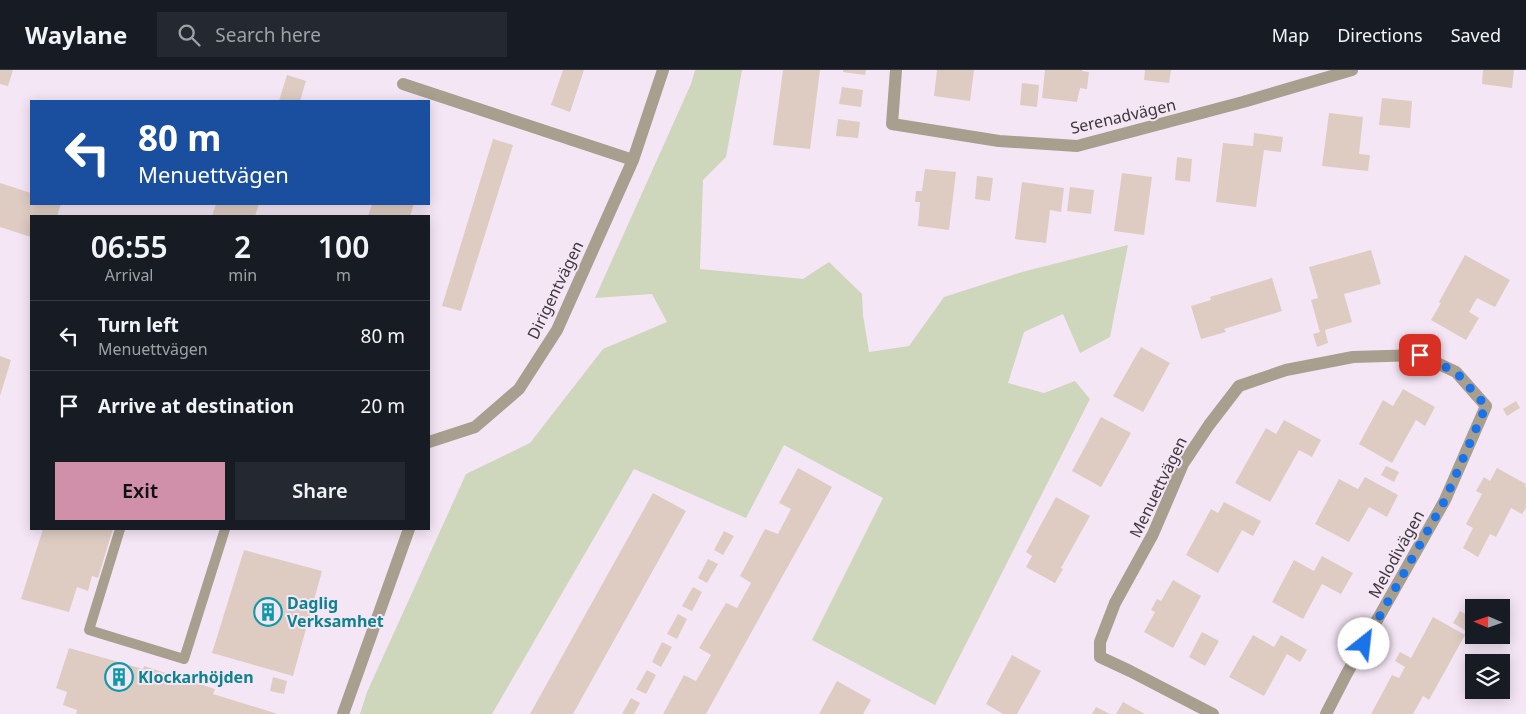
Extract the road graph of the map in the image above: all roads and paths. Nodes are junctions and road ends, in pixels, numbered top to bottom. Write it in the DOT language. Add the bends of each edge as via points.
graph roads {
  1 [pos="663,70"];
  2 [pos="896,70"];
  3 [pos="1352,70"];
  4 [pos="402,84"];
  5 [pos="633,160"];
  6 [pos="1486,406"];
  7 [pos="430,442"];
  8 [pos="120,530"];
  9 [pos="225,530"];
  10 [pos="409,530"];
  11 [pos="343,714"];
  12 [pos="1213,714"];
  13 [pos="1326,714"];
  1 -- 5 [label="street, Dirigentvägen"];
  2 -- 3 [label="street, Serenadvägen" via="892,124 999,141 1077,146"];
  4 -- 5 [label="street"];
  5 -- 7 [label="street, Dirigentvägen" via="557,330 518,389 475,427"];
  6 -- 12 [label="street, Menuettvägen" via="1456,372 1420,355 1353,357 1286,370 1239,386 1208,425 1184,464 1153,534 1114,603 1100,642 1100,657"];
  6 -- 13 [label="street, Melodivägen" via="1445,500"];
  8 -- 9 [label="lane" via="89,630 184,659"];
  10 -- 11 [label="street"];
}
